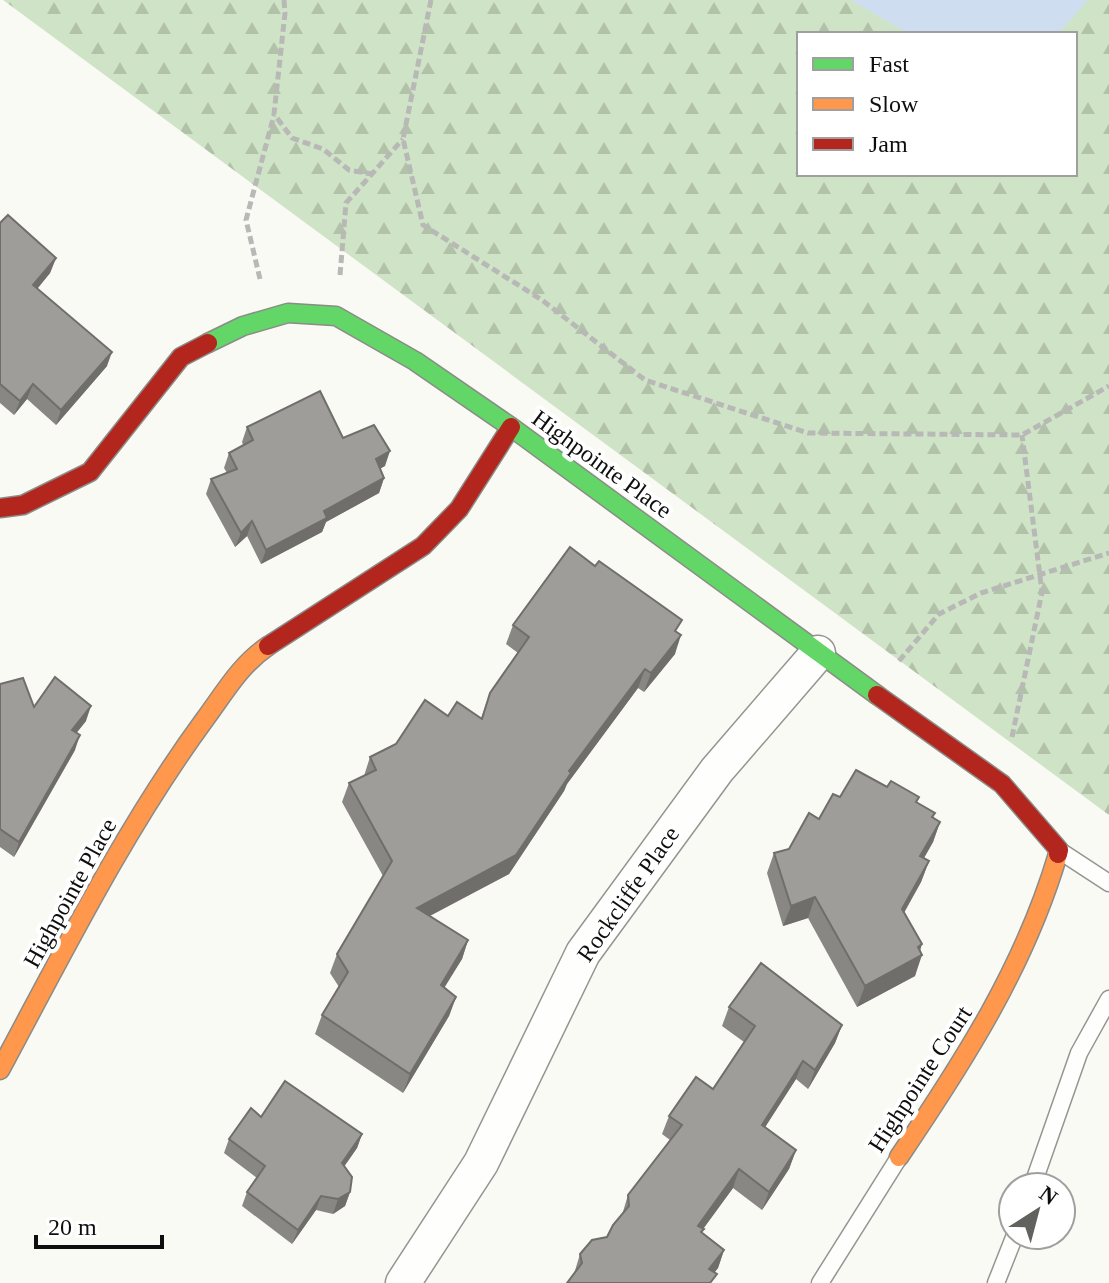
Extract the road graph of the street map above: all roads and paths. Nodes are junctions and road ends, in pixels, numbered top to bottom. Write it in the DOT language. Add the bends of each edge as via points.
graph roads {
  1 [pos="284,0"];
  2 [pos="431,0"];
  3 [pos="274,114"];
  4 [pos="403,139"];
  5 [pos="372,174"];
  6 [pos="288,313"];
  7 [pos="336,316"];
  8 [pos="1109,386"];
  9 [pos="511,427"];
  10 [pos="1022,435"];
  11 [pos="0,508"];
  12 [pos="1109,553"];
  13 [pos="818,653"];
  14 [pos="876,692"];
  15 [pos="1002,784"];
  16 [pos="1059,850"];
  17 [pos="1109,883"];
  18 [pos="1109,999"];
  19 [pos="0,1070"];
  20 [pos="899,1157"];
  21 [pos="1038,1171"];
  22 [pos="1009,1251"];
  23 [pos="403,1283"];
  24 [pos="820,1283"];
  25 [pos="996,1283"];
  1 -- 3 [label="path"];
  2 -- 4 [label="path"];
  3 -- 5 [label="path" via="292,138 323,149 349,170"];
  3 -- 6 [label="path" via="246,220 262,286"];
  4 -- 5 [label="path"];
  4 -- 10 [label="path" via="423,225 542,300 645,380 808,433"];
  5 -- 7 [label="path" via="346,203"];
  6 -- 7 [label="street"];
  6 -- 11 [label="street" via="243,326 181,357 90,472 23,505"];
  7 -- 9 [label="street" via="415,361"];
  8 -- 10 [label="path"];
  9 -- 13 [label="street, Highpointe Place"];
  9 -- 19 [label="street, Highpointe Place" via="459,509 423,546 249,659 168,769"];
  10 -- 15 [label="path" via="1042,592"];
  12 -- 14 [label="path" via="981,593 939,614"];
  13 -- 14 [label="street, Highpointe Place"];
  13 -- 23 [label="street, Rockcliffe Place" via="717,770 583,953 481,1163"];
  14 -- 15 [label="street, Highpointe Place"];
  15 -- 16 [label="street, Highpointe Place"];
  16 -- 17 [label="lane"];
  16 -- 20 [label="street, Highpointe Court" via="1048,894 1003,993"];
  18 -- 21 [label="lane" via="1079,1053"];
  20 -- 24 [label="lane, Highpointe Court"];
  22 -- 25 [label="lane"];
}
